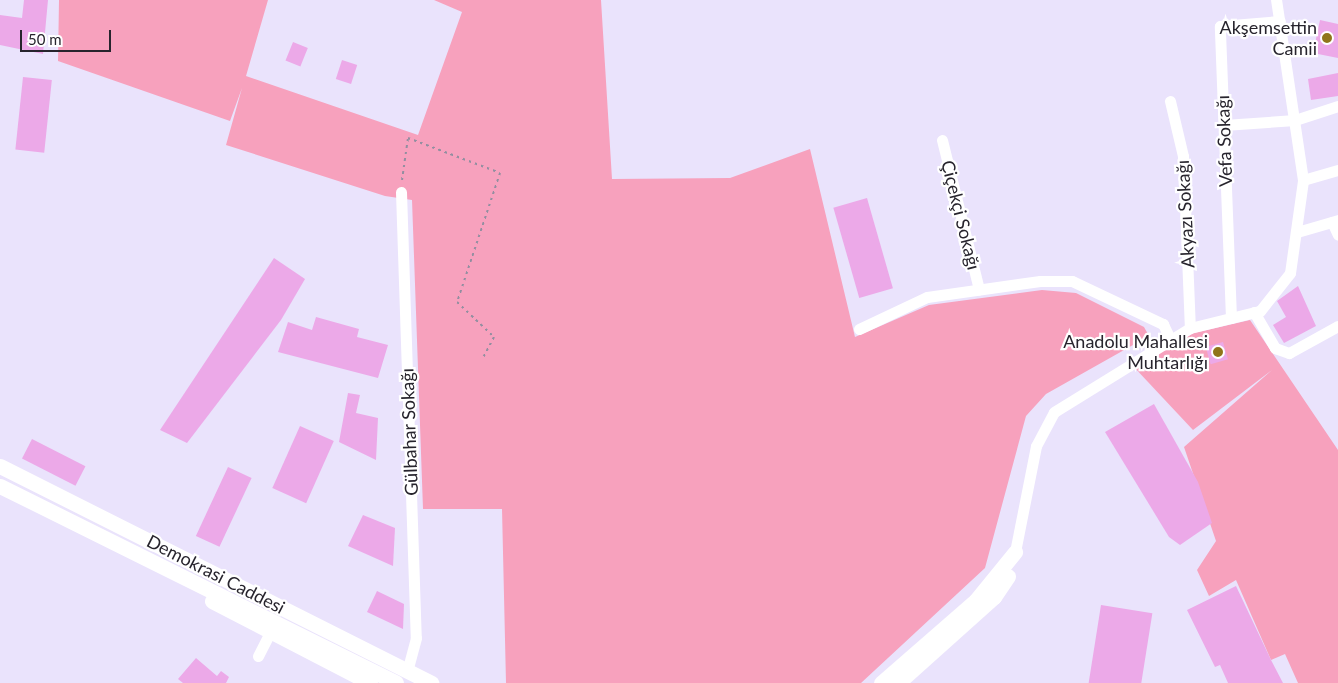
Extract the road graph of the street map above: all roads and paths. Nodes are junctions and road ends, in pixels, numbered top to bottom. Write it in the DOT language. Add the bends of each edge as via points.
graph roads {
  1 [pos="1276,0"];
  2 [pos="1280,21"];
  3 [pos="1170,101"];
  4 [pos="1338,106"];
  5 [pos="1295,120"];
  6 [pos="1224,125"];
  7 [pos="942,140"];
  8 [pos="1338,170"];
  9 [pos="1303,180"];
  10 [pos="401,192"];
  11 [pos="1335,221"];
  12 [pos="1298,232"];
  13 [pos="1338,235"];
  14 [pos="979,290"];
  15 [pos="1254,312"];
  16 [pos="1231,318"];
  17 [pos="1338,326"];
  18 [pos="1190,328"];
  19 [pos="859,329"];
  20 [pos="1170,339"];
  21 [pos="483,358"];
  22 [pos="0,466"];
  23 [pos="0,486"];
  24 [pos="1015,552"];
  25 [pos="273,627"];
  26 [pos="258,656"];
  27 [pos="411,677"];
  28 [pos="370,683"];
  29 [pos="396,683"];
  30 [pos="431,683"];
  31 [pos="881,683"];
  32 [pos="898,683"];
  1 -- 2 [label="street"];
  2 -- 5 [label="street"];
  2 -- 6 [label="street, Vefa Sokağı" via="1220,26"];
  3 -- 18 [label="street, Akyazı Sokağı" via="1183,156"];
  4 -- 5 [label="street"];
  5 -- 6 [label="street"];
  5 -- 9 [label="street"];
  6 -- 16 [label="street, Vefa Sokağı"];
  7 -- 14 [label="street, Çiçekçi Sokağı"];
  8 -- 9 [label="street"];
  9 -- 12 [label="street"];
  10 -- 21 [label="path" via="408,138 500,173 457,302 494,338"];
  10 -- 27 [label="street, Gülbahar Sokağı" via="416,638"];
  11 -- 12 [label="street"];
  11 -- 13 [label="street"];
  12 -- 15 [label="street" via="1290,273 1260,311"];
  14 -- 19 [label="street" via="928,298"];
  14 -- 20 [label="street" via="1072,281 1162,324"];
  15 -- 16 [label="street"];
  15 -- 17 [label="street" via="1272,344 1289,353"];
  16 -- 18 [label="street"];
  18 -- 20 [label="street"];
  20 -- 24 [label="street" via="1054,412 1042,428"];
  22 -- 27 [label="main road, Demokrasi Caddesi"];
  23 -- 25 [label="main road, Demokrasi Caddesi"];
  24 -- 31 [label="main road" via="976,600"];
  24 -- 32 [label="main road" via="1009,574 994,597"];
  25 -- 26 [label="street"];
  25 -- 28 [label="main road"];
  25 -- 29 [label="main road, Demokrasi Caddesi"];
  27 -- 30 [label="main road, Demokrasi Caddesi"];
}
